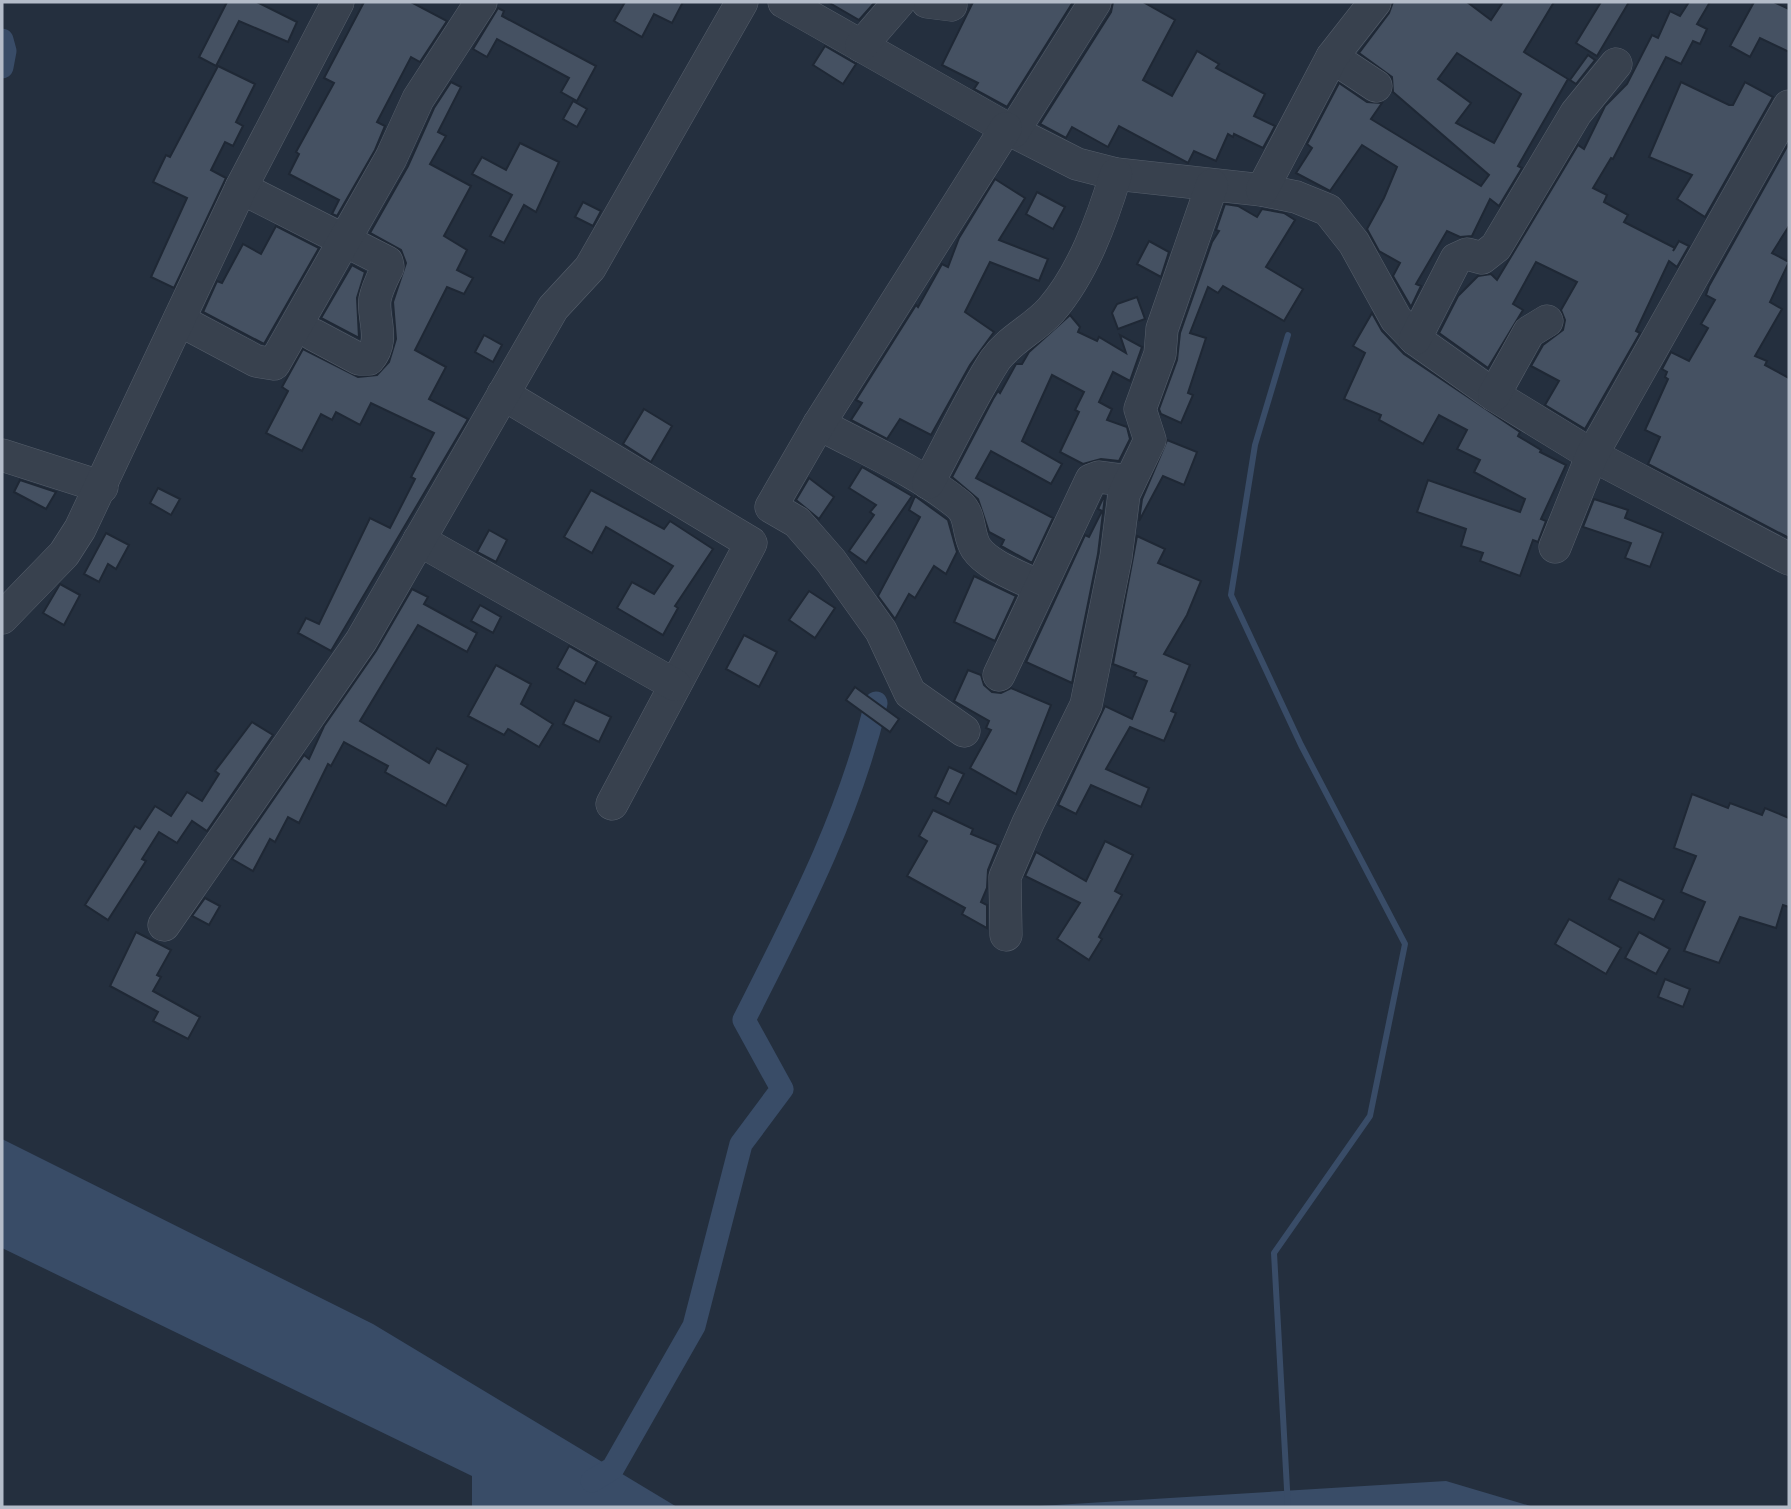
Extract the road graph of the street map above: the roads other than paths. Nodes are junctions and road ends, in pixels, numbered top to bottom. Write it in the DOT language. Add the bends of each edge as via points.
graph roads {
  1 [pos="338,2"];
  2 [pos="481,2"];
  3 [pos="742,2"];
  4 [pos="784,2"];
  5 [pos="899,2"];
  6 [pos="1095,2"];
  7 [pos="1375,2"];
  8 [pos="861,46"];
  9 [pos="1332,58"];
  10 [pos="1616,64"];
  11 [pos="1376,86"];
  12 [pos="1789,106"];
  13 [pos="1010,130"];
  14 [pos="1116,174"];
  15 [pos="1212,185"];
  16 [pos="241,188"];
  17 [pos="1262,190"];
  18 [pos="346,240"];
  19 [pos="179,320"];
  20 [pos="1547,321"];
  21 [pos="314,335"];
  22 [pos="1415,339"];
  23 [pos="503,394"];
  24 [pos="1494,395"];
  25 [pos="819,424"];
  26 [pos="2,455"];
  27 [pos="1592,455"];
  28 [pos="1129,481"];
  29 [pos="928,484"];
  30 [pos="102,487"];
  31 [pos="771,507"];
  32 [pos="419,540"];
  33 [pos="751,543"];
  34 [pos="1555,547"];
  35 [pos="1789,559"];
  36 [pos="1040,587"];
  37 [pos="2,618"];
  38 [pos="999,675"];
  39 [pos="675,685"];
  40 [pos="964,731"];
  41 [pos="612,804"];
  42 [pos="163,925"];
  43 [pos="1006,935"];
  1 -- 16 [label="street"];
  2 -- 18 [label="street" via="418,99"];
  3 -- 23 [label="street" via="590,268 553,308"];
  4 -- 8 [label="street"];
  5 -- 8 [label="street"];
  6 -- 13 [label="street"];
  7 -- 9 [label="street"];
  8 -- 13 [label="street"];
  9 -- 11 [label="street"];
  9 -- 17 [label="street"];
  10 -- 22 [label="street" via="1576,113 1496,247 1482,258 1467,254 1456,259"];
  12 -- 27 [label="street"];
  13 -- 14 [label="street" via="1077,164"];
  13 -- 25 [label="street"];
  14 -- 15 [label="street"];
  14 -- 29 [label="street" via="1103,216 1075,273 1051,310 996,359"];
  15 -- 17 [label="street"];
  15 -- 28 [label="street" via="1140,409 1150,440"];
  16 -- 18 [label="street"];
  16 -- 19 [label="street"];
  17 -- 22 [label="street" via="1328,210 1354,243 1396,319"];
  18 -- 19 [label="street" via="274,364 256,361"];
  18 -- 21 [label="street" via="387,262 376,296 378,329 373,354 359,359"];
  19 -- 30 [label="street"];
  20 -- 24 [label="street" via="1529,332"];
  22 -- 24 [label="street"];
  23 -- 32 [label="street"];
  23 -- 33 [label="street"];
  24 -- 27 [label="street"];
  25 -- 29 [label="street"];
  25 -- 31 [label="street"];
  26 -- 30 [label="street"];
  27 -- 34 [label="street"];
  27 -- 35 [label="street"];
  28 -- 36 [label="street" via="1091,480"];
  28 -- 43 [label="street" via="1086,705 1005,877"];
  29 -- 36 [label="street" via="965,510 976,547 984,556"];
  30 -- 37 [label="street" via="64,554"];
  31 -- 33 [label="street"];
  31 -- 40 [label="street" via="797,522 831,561 881,631 910,693"];
  32 -- 39 [label="street"];
  32 -- 42 [label="street" via="361,641"];
  33 -- 39 [label="street"];
  36 -- 38 [label="street"];
  39 -- 41 [label="street"];
}
